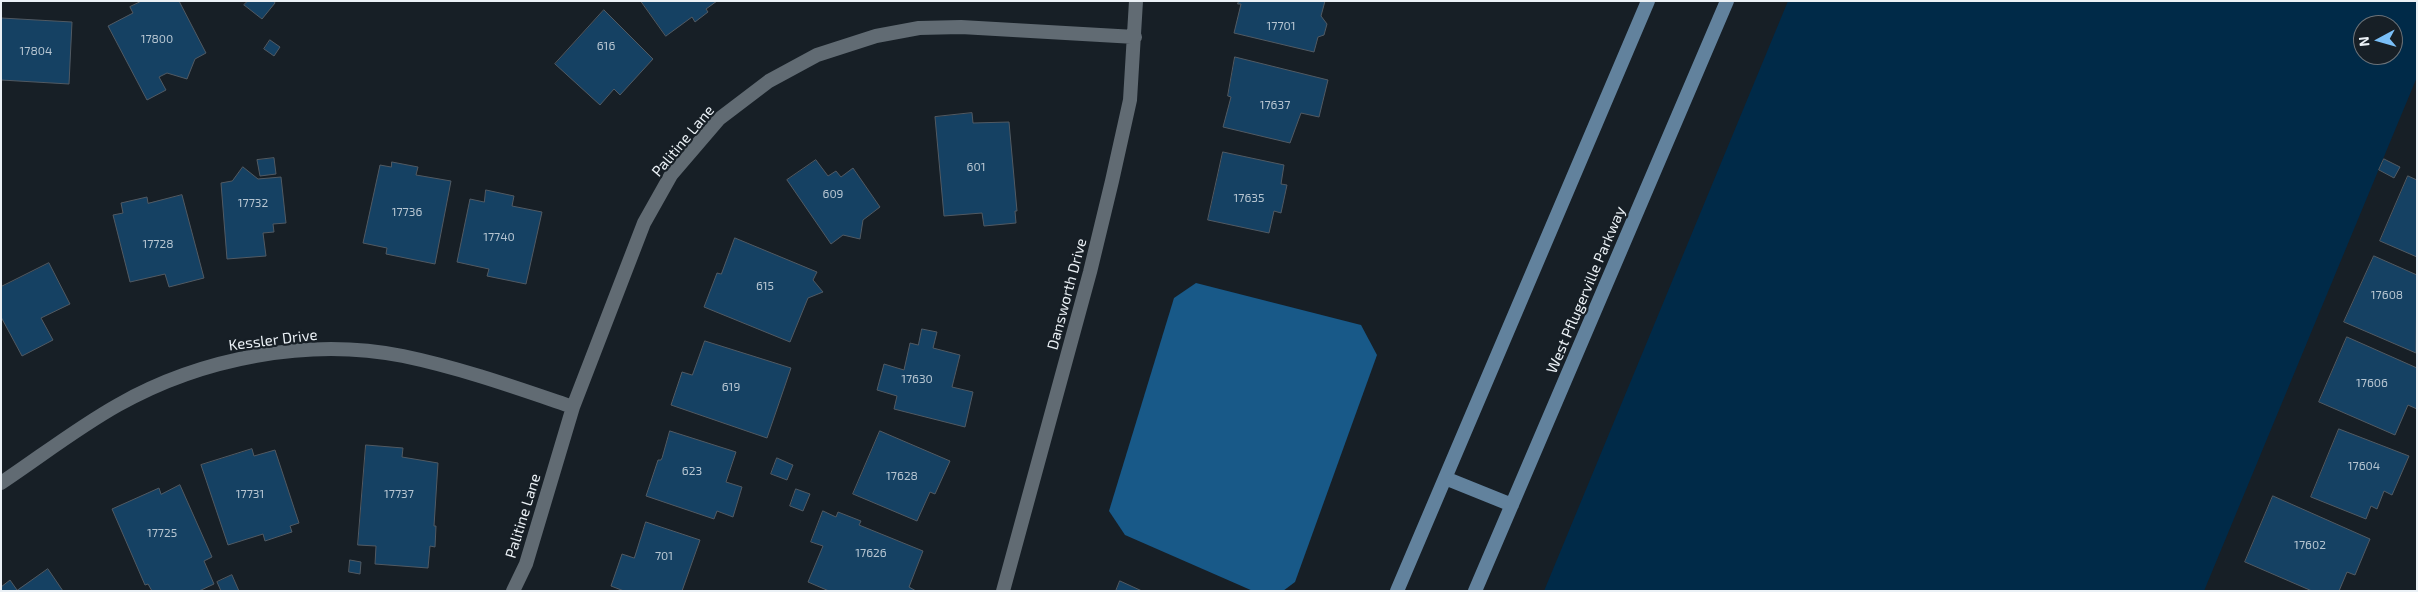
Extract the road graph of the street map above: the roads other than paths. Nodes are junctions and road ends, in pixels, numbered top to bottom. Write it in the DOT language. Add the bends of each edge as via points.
graph roads {
  1 [pos="1136,1"];
  2 [pos="1648,1"];
  3 [pos="1727,1"];
  4 [pos="1135,37"];
  5 [pos="573,407"];
  6 [pos="1445,478"];
  7 [pos="1,483"];
  8 [pos="1512,504"];
  9 [pos="513,591"];
  10 [pos="1003,591"];
  11 [pos="1396,591"];
  12 [pos="1475,591"];
  1 -- 4 [label="street, Dansworth Drive"];
  2 -- 6 [label="main road"];
  3 -- 8 [label="main road, West Pflugerville Parkway"];
  4 -- 5 [label="street, Palitine Lane" via="961,27 919,28 876,36 817,55 769,81 720,119 671,175 644,223"];
  4 -- 10 [label="street, Dansworth Drive" via="1130,100 1110,190"];
  5 -- 7 [label="street, Kessler Drive" via="461,370 401,356 340,350 286,352 225,362 174,379 118,405"];
  5 -- 9 [label="street, Palitine Lane" via="526,564"];
  6 -- 8 [label="main road"];
  6 -- 11 [label="main road"];
  8 -- 12 [label="main road, West Pflugerville Parkway"];
}
